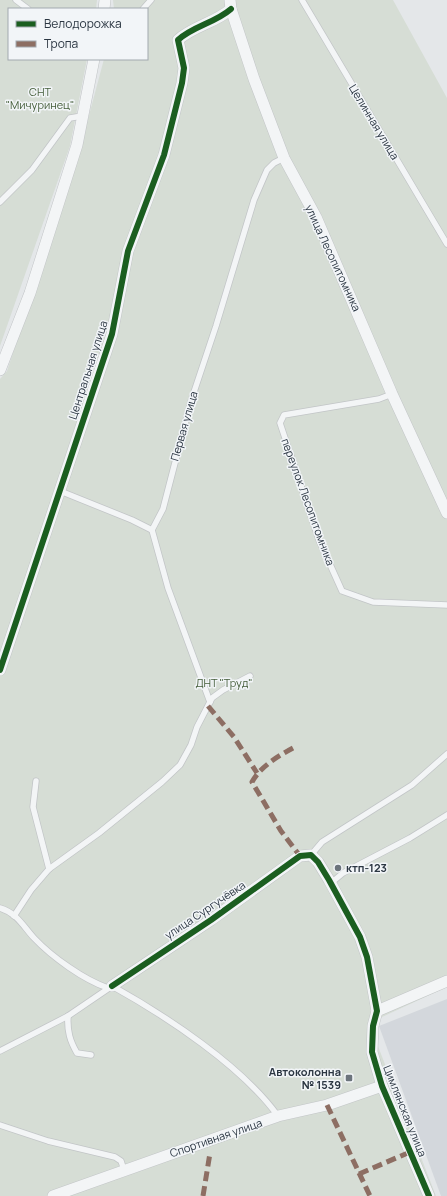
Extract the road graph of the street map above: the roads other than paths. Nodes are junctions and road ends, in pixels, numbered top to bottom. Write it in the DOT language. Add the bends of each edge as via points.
graph roads {
  1 [pos="16,0"];
  2 [pos="151,0"];
  3 [pos="302,0"];
  4 [pos="230,4"];
  5 [pos="27,8"];
  6 [pos="144,8"];
  7 [pos="94,60"];
  8 [pos="82,116"];
  9 [pos="284,158"];
  10 [pos="0,202"];
  11 [pos="447,244"];
  12 [pos="0,370"];
  13 [pos="392,394"];
  14 [pos="60,491"];
  15 [pos="447,513"];
  16 [pos="152,530"];
  17 [pos="447,605"];
  18 [pos="0,670"];
  19 [pos="250,676"];
  20 [pos="210,702"];
  21 [pos="447,754"];
  22 [pos="36,781"];
  23 [pos="447,815"];
  24 [pos="311,855"];
  25 [pos="49,869"];
  26 [pos="331,883"];
  27 [pos="0,908"];
  28 [pos="14,916"];
  29 [pos="447,981"];
  30 [pos="110,987"];
  31 [pos="377,1011"];
  32 [pos="68,1016"];
  33 [pos="0,1051"];
  34 [pos="91,1055"];
  35 [pos="382,1086"];
  36 [pos="278,1116"];
  37 [pos="0,1125"];
  38 [pos="124,1170"];
  39 [pos="53,1196"];
  40 [pos="429,1196"];
  1 -- 5 [label="lane"];
  2 -- 6 [label="lane"];
  3 -- 11 [label="lane, Целинная улица"];
  4 -- 9 [label="street, улица Лесопитомника"];
  4 -- 14 [label="street, Центральная улица" via="224,16 184,34 178,40 184,68 164,155 128,251 112,334"];
  7 -- 8 [label="street"];
  8 -- 10 [label="lane" via="70,118 32,170"];
  8 -- 12 [label="street" via="77,145 30,293"];
  9 -- 13 [label="street, улица Лесопитомника" via="316,218"];
  9 -- 16 [label="lane, Первая улица" via="267,170 254,200 191,401 163,509"];
  13 -- 15 [label="street, улица Лесопитомника"];
  13 -- 17 [label="lane, переулок Лесопитомника" via="378,399 284,415 280,423 319,540 342,591 373,602"];
  14 -- 16 [label="lane"];
  14 -- 18 [label="street, Центральная улица"];
  16 -- 20 [label="lane" via="168,588"];
  19 -- 20 [label="lane" via="222,690"];
  20 -- 25 [label="lane" via="180,765 99,833"];
  21 -- 24 [label="lane, улица Сургучёвка" via="412,785 322,842"];
  22 -- 25 [label="lane" via="33,807"];
  23 -- 26 [label="lane" via="410,838 343,873"];
  24 -- 26 [label="street, Цимлянская улица"];
  24 -- 30 [label="street, улица Сургучёвка" via="300,856 211,920"];
  25 -- 28 [label="lane"];
  26 -- 31 [label="street, Цимлянская улица" via="360,937 367,957"];
  27 -- 28 [label="lane"];
  28 -- 30 [label="lane" via="35,938 73,970 96,984"];
  29 -- 31 [label="street"];
  30 -- 32 [label="lane"];
  30 -- 36 [label="lane" via="133,998 212,1051 267,1101"];
  31 -- 35 [label="street, Цимлянская улица" via="373,1026 372,1052"];
  32 -- 33 [label="lane"];
  32 -- 34 [label="lane" via="67,1029 71,1043 77,1053"];
  35 -- 36 [label="street, Спортивная улица" via="326,1105"];
  35 -- 40 [label="street, Цимлянская улица"];
  36 -- 38 [label="street, Спортивная улица"];
  37 -- 38 [label="lane" via="48,1141 116,1157"];
  38 -- 39 [label="street, Спортивная улица"];
}
